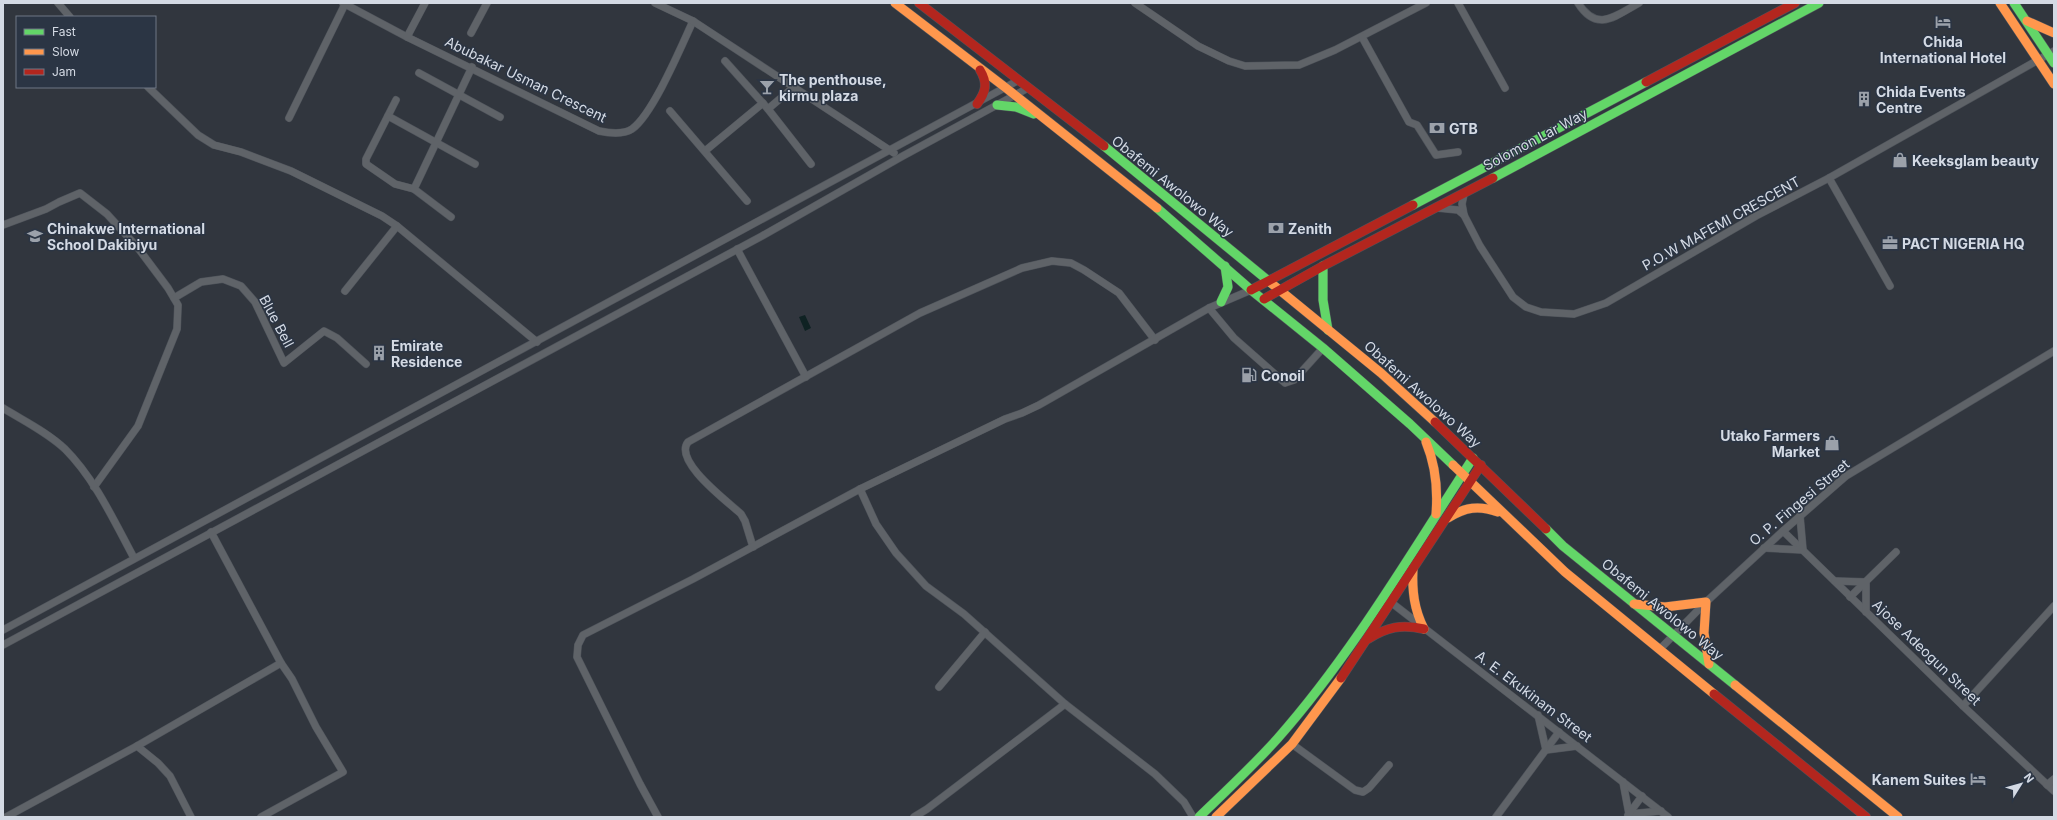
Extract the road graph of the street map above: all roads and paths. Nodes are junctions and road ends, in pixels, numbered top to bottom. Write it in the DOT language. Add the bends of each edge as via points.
graph roads {
  1 [pos="58,3"];
  2 [pos="344,3"];
  3 [pos="425,3"];
  4 [pos="488,3"];
  5 [pos="655,3"];
  6 [pos="894,3"];
  7 [pos="919,3"];
  8 [pos="1135,3"];
  9 [pos="1426,3"];
  10 [pos="1458,3"];
  11 [pos="1578,3"];
  12 [pos="1639,3"];
  13 [pos="1795,3"];
  14 [pos="1819,3"];
  15 [pos="2000,3"];
  16 [pos="2014,3"];
  17 [pos="69,16"];
  18 [pos="693,21"];
  19 [pos="2026,21"];
  20 [pos="472,33"];
  21 [pos="2054,33"];
  22 [pos="408,37"];
  23 [pos="1362,37"];
  24 [pos="2051,52"];
  25 [pos="2038,60"];
  26 [pos="725,61"];
  27 [pos="2054,63"];
  28 [pos="977,65"];
  29 [pos="472,67"];
  30 [pos="419,73"];
  31 [pos="1019,80"];
  32 [pos="2054,84"];
  33 [pos="795,86"];
  34 [pos="149,88"];
  35 [pos="1006,88"];
  36 [pos="1028,88"];
  37 [pos="1504,88"];
  38 [pos="459,94"];
  39 [pos="1016,95"];
  40 [pos="396,100"];
  41 [pos="763,103"];
  42 [pos="976,104"];
  43 [pos="997,105"];
  44 [pos="768,109"];
  45 [pos="670,111"];
  46 [pos="388,116"];
  47 [pos="500,117"];
  48 [pos="289,118"];
  49 [pos="1053,125"];
  50 [pos="437,142"];
  51 [pos="705,151"];
  52 [pos="891,151"];
  53 [pos="1458,152"];
  54 [pos="901,157"];
  55 [pos="475,164"];
  56 [pos="812,164"];
  57 [pos="1829,178"];
  58 [pos="414,189"];
  59 [pos="1464,194"];
  60 [pos="748,201"];
  61 [pos="1437,208"];
  62 [pos="1464,215"];
  63 [pos="451,217"];
  64 [pos="3,225"];
  65 [pos="397,226"];
  66 [pos="737,249"];
  67 [pos="1224,266"];
  68 [pos="1323,266"];
  69 [pos="1267,280"];
  70 [pos="1890,286"];
  71 [pos="1252,290"];
  72 [pos="1279,290"];
  73 [pos="345,291"];
  74 [pos="174,298"];
  75 [pos="1264,299"];
  76 [pos="1222,302"];
  77 [pos="1209,308"];
  78 [pos="1328,330"];
  79 [pos="1154,340"];
  80 [pos="537,342"];
  81 [pos="1323,348"];
  82 [pos="2054,351"];
  83 [pos="366,364"];
  84 [pos="806,377"];
  85 [pos="3,408"];
  86 [pos="1424,436"];
  87 [pos="1473,458"];
  88 [pos="1481,465"];
  89 [pos="1463,474"];
  90 [pos="1470,481"];
  91 [pos="94,487"];
  92 [pos="860,489"];
  93 [pos="1503,514"];
  94 [pos="1800,516"];
  95 [pos="1440,519"];
  96 [pos="1783,531"];
  97 [pos="211,532"];
  98 [pos="753,547"];
  99 [pos="1764,548"];
  100 [pos="150,549"];
  101 [pos="1803,550"];
  102 [pos="1896,552"];
  103 [pos="134,558"];
  104 [pos="156,560"];
  105 [pos="1413,568"];
  106 [pos="1835,581"];
  107 [pos="1866,582"];
  108 [pos="1850,597"];
  109 [pos="1387,599"];
  110 [pos="1706,602"];
  111 [pos="1634,604"];
  112 [pos="2054,606"];
  113 [pos="1866,612"];
  114 [pos="1424,629"];
  115 [pos="3,630"];
  116 [pos="985,632"];
  117 [pos="1673,634"];
  118 [pos="1365,641"];
  119 [pos="3,645"];
  120 [pos="1662,648"];
  121 [pos="281,663"];
  122 [pos="1709,664"];
  123 [pos="939,687"];
  124 [pos="1065,704"];
  125 [pos="1963,706"];
  126 [pos="1538,716"];
  127 [pos="1559,732"];
  128 [pos="1292,744"];
  129 [pos="137,746"];
  130 [pos="1577,746"];
  131 [pos="1546,750"];
  132 [pos="1389,765"];
  133 [pos="2054,778"];
  134 [pos="1623,782"];
  135 [pos="2048,785"];
  136 [pos="2054,791"];
  137 [pos="1642,796"];
  138 [pos="1661,811"];
  139 [pos="1628,815"];
  140 [pos="6,817"];
  141 [pos="191,817"];
  142 [pos="261,817"];
  143 [pos="658,817"];
  144 [pos="914,817"];
  145 [pos="1193,817"];
  146 [pos="1199,817"];
  147 [pos="1216,817"];
  148 [pos="1496,817"];
  149 [pos="1668,817"];
  150 [pos="1866,817"];
  151 [pos="1898,817"];
  1 -- 17 [label="street"];
  2 -- 22 [label="street, Abubakar Usman Crescent"];
  2 -- 48 [label="street"];
  3 -- 22 [label="street"];
  4 -- 20 [label="street"];
  5 -- 18 [label="street"];
  6 -- 28 [label="main road, Obafemi Awolowo Way"];
  7 -- 31 [label="main road, Obafemi Awolowo Way"];
  8 -- 23 [label="street" via="1198,46 1245,66 1299,65"];
  9 -- 23 [label="street"];
  10 -- 37 [label="street"];
  11 -- 12 [label="street" via="1583,12 1594,20 1606,21"];
  13 -- 69 [label="main road, Solomon Lar Way"];
  14 -- 59 [label="main road, Solomon Lar Way"];
  15 -- 25 [label="main road"];
  16 -- 19 [label="main road"];
  18 -- 29 [label="street, Abubakar Usman Crescent" via="643,120 631,130 612,133 599,131"];
  18 -- 33 [label="street"];
  19 -- 21 [label="main road"];
  19 -- 24 [label="main road"];
  22 -- 29 [label="street, Abubakar Usman Crescent"];
  23 -- 53 [label="street" via="1409,122 1417,125 1436,155"];
  24 -- 25 [label="street, P.O.W MAFEMI CRESCENT"];
  24 -- 27 [label="main road"];
  25 -- 32 [label="main road"];
  25 -- 57 [label="street, P.O.W MAFEMI CRESCENT"];
  26 -- 41 [label="street"];
  28 -- 35 [label="main road, Obafemi Awolowo Way"];
  28 -- 42 [label="main road" via="984,75 986,86 984,95"];
  29 -- 38 [label="street"];
  30 -- 38 [label="street"];
  31 -- 35 [label="street"];
  31 -- 36 [label="main road, Obafemi Awolowo Way"];
  33 -- 44 [label="street"];
  33 -- 52 [label="street"];
  34 -- 65 [label="street" via="198,135 214,145 241,152 291,171 369,209"];
  35 -- 39 [label="main road, Obafemi Awolowo Way"];
  35 -- 42 [label="street"];
  36 -- 39 [label="street"];
  36 -- 69 [label="main road, Obafemi Awolowo Way"];
  38 -- 47 [label="street"];
  38 -- 50 [label="street"];
  39 -- 43 [label="street"];
  39 -- 49 [label="main road, Obafemi Awolowo Way"];
  40 -- 46 [label="street"];
  41 -- 44 [label="street"];
  41 -- 51 [label="street"];
  42 -- 52 [label="street"];
  43 -- 49 [label="main road" via="1016,107"];
  43 -- 54 [label="street"];
  44 -- 56 [label="street"];
  45 -- 51 [label="street"];
  46 -- 50 [label="street"];
  46 -- 58 [label="street" via="366,159 366,164 395,184"];
  49 -- 67 [label="main road, Obafemi Awolowo Way" via="1150,202"];
  50 -- 55 [label="street"];
  50 -- 58 [label="street"];
  51 -- 60 [label="street"];
  52 -- 54 [label="street"];
  52 -- 80 [label="street"];
  54 -- 66 [label="street"];
  57 -- 62 [label="street, P.O.W MAFEMI CRESCENT" via="1756,216 1606,303 1574,314 1541,312 1526,307 1513,297 1480,246"];
  57 -- 70 [label="street"];
  58 -- 63 [label="street"];
  59 -- 61 [label="main road, Solomon Lar Way"];
  59 -- 62 [label="street, P.O.W MAFEMI CRESCENT"];
  61 -- 62 [label="street" via="1458,210"];
  61 -- 68 [label="main road, Solomon Lar Way"];
  64 -- 74 [label="street" via="80,193 106,214 138,248"];
  65 -- 73 [label="street"];
  65 -- 80 [label="street"];
  66 -- 84 [label="street"];
  66 -- 97 [label="street"];
  67 -- 71 [label="main road, Obafemi Awolowo Way"];
  67 -- 76 [label="main road" via="1228,287"];
  68 -- 72 [label="main road, Solomon Lar Way"];
  68 -- 78 [label="main road" via="1323,300"];
  69 -- 71 [label="main road, Solomon Lar Way"];
  69 -- 72 [label="main road, Obafemi Awolowo Way"];
  71 -- 75 [label="main road, Obafemi Awolowo Way"];
  71 -- 76 [label="street"];
  72 -- 75 [label="main road, Solomon Lar Way"];
  72 -- 78 [label="main road, Obafemi Awolowo Way"];
  74 -- 83 [label="street, Blue Bell" via="201,282 223,279 241,286 255,302 284,363 324,331 337,338"];
  74 -- 91 [label="street" via="178,305 177,329 138,426"];
  75 -- 81 [label="main road, Obafemi Awolowo Way"];
  76 -- 77 [label="street"];
  77 -- 79 [label="street"];
  77 -- 81 [label="street" via="1234,338 1285,383 1294,380"];
  78 -- 87 [label="main road, Obafemi Awolowo Way" via="1408,396"];
  79 -- 84 [label="street" via="1119,293 1102,280 1071,263 1052,261 1022,268 920,313"];
  79 -- 92 [label="street" via="1039,405"];
  80 -- 100 [label="street"];
  81 -- 86 [label="main road, Obafemi Awolowo Way"];
  82 -- 94 [label="street, O. P. Fingesi Street" via="1846,476"];
  84 -- 98 [label="street" via="685,446 687,460 695,472 741,514"];
  85 -- 91 [label="street" via="65,449"];
  86 -- 89 [label="main road, Obafemi Awolowo Way"];
  86 -- 95 [label="main road" via="1436,470"];
  87 -- 88 [label="main road, Obafemi Awolowo Way"];
  87 -- 89 [label="main road"];
  88 -- 90 [label="main road"];
  88 -- 111 [label="main road, Obafemi Awolowo Way" via="1564,546"];
  89 -- 90 [label="main road, Obafemi Awolowo Way"];
  89 -- 95 [label="main road"];
  90 -- 93 [label="main road, Obafemi Awolowo Way"];
  90 -- 95 [label="main road"];
  91 -- 103 [label="street"];
  92 -- 98 [label="street"];
  92 -- 116 [label="street" via="876,524 896,553 926,586"];
  93 -- 95 [label="main road" via="1474,506"];
  93 -- 120 [label="main road, Obafemi Awolowo Way" via="1581,585"];
  94 -- 96 [label="street, O. P. Fingesi Street"];
  94 -- 101 [label="street"];
  95 -- 105 [label="main road"];
  95 -- 109 [label="main road"];
  96 -- 99 [label="street, O. P. Fingesi Street"];
  96 -- 101 [label="street, Ajose Adeogun Street"];
  97 -- 104 [label="street"];
  97 -- 121 [label="street"];
  98 -- 143 [label="street" via="583,635 578,645 577,657"];
  99 -- 101 [label="street"];
  99 -- 110 [label="street, O. P. Fingesi Street"];
  100 -- 103 [label="street"];
  100 -- 104 [label="street"];
  101 -- 106 [label="street, Ajose Adeogun Street"];
  102 -- 107 [label="street"];
  103 -- 115 [label="street"];
  104 -- 119 [label="street"];
  105 -- 109 [label="main road"];
  105 -- 114 [label="main road" via="1413,604"];
  106 -- 107 [label="street"];
  106 -- 108 [label="street, Ajose Adeogun Street"];
  107 -- 108 [label="street"];
  107 -- 113 [label="street"];
  108 -- 113 [label="street, Ajose Adeogun Street"];
  109 -- 114 [label="street, A. E. Ekukinam Street"];
  109 -- 118 [label="main road"];
  109 -- 146 [label="main road" via="1282,735 1231,789"];
  110 -- 111 [label="main road" via="1665,607"];
  110 -- 117 [label="street, O. P. Fingesi Street"];
  110 -- 122 [label="main road" via="1702,624 1703,642"];
  111 -- 117 [label="main road, Obafemi Awolowo Way"];
  112 -- 125 [label="street"];
  113 -- 125 [label="street, Ajose Adeogun Street"];
  114 -- 118 [label="main road" via="1402,624 1389,626"];
  114 -- 126 [label="street, A. E. Ekukinam Street"];
  116 -- 123 [label="street"];
  116 -- 124 [label="street"];
  117 -- 120 [label="street, O. P. Fingesi Street"];
  117 -- 122 [label="main road, Obafemi Awolowo Way"];
  118 -- 128 [label="main road"];
  120 -- 150 [label="main road, Obafemi Awolowo Way"];
  121 -- 129 [label="street"];
  121 -- 142 [label="street" via="343,772"];
  122 -- 151 [label="main road, Obafemi Awolowo Way"];
  124 -- 144 [label="street"];
  124 -- 145 [label="street" via="1155,774 1184,802"];
  125 -- 135 [label="street, Ajose Adeogun Street"];
  126 -- 127 [label="street, A. E. Ekukinam Street"];
  126 -- 131 [label="street"];
  127 -- 130 [label="street, A. E. Ekukinam Street"];
  127 -- 131 [label="street"];
  128 -- 132 [label="street" via="1355,790 1363,792"];
  128 -- 147 [label="main road"];
  129 -- 140 [label="street"];
  129 -- 141 [label="street" via="158,762 170,776"];
  130 -- 131 [label="street"];
  130 -- 134 [label="street, A. E. Ekukinam Street"];
  131 -- 148 [label="street"];
  133 -- 135 [label="street"];
  134 -- 137 [label="street, A. E. Ekukinam Street"];
  134 -- 139 [label="street"];
  135 -- 136 [label="street, Ajose Adeogun Street"];
  137 -- 138 [label="street, A. E. Ekukinam Street"];
  137 -- 139 [label="street"];
  138 -- 139 [label="street"];
  138 -- 149 [label="street, A. E. Ekukinam Street"];
}
